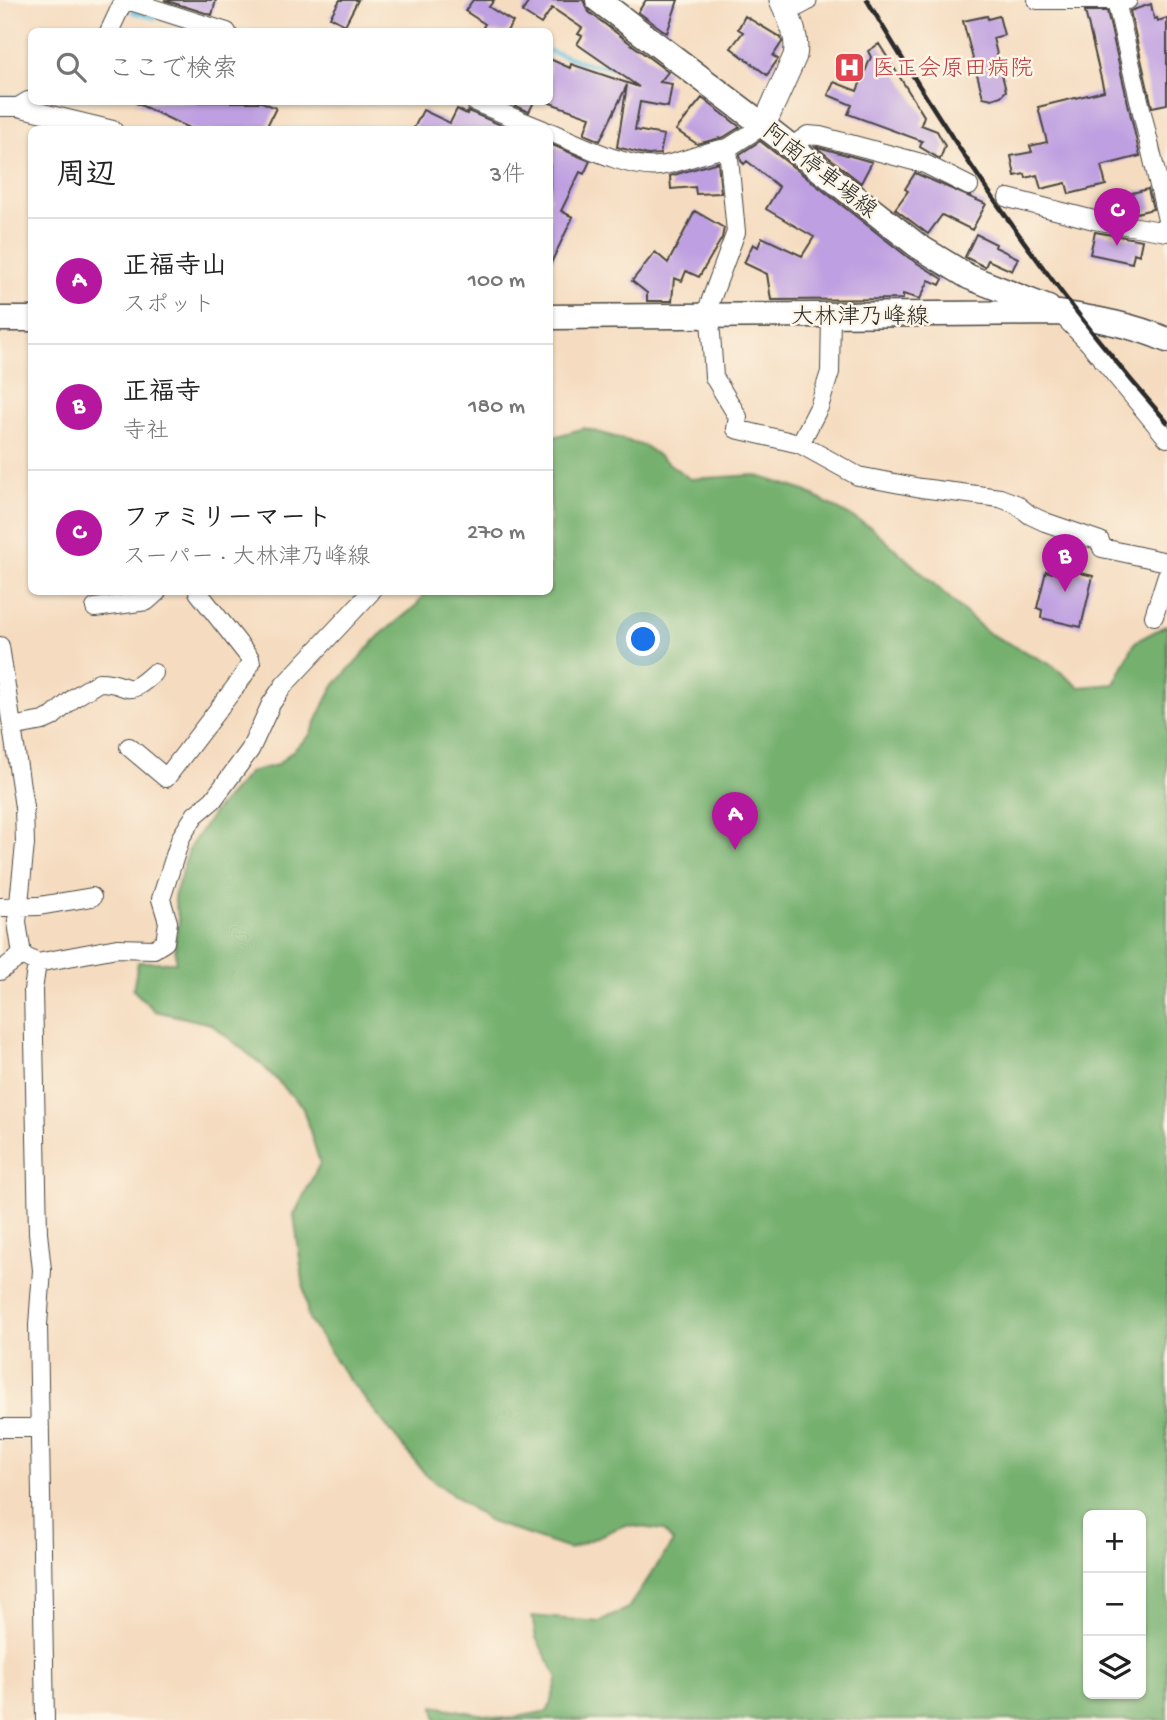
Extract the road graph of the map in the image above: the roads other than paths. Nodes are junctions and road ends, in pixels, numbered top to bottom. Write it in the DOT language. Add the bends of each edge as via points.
graph roads {
  1 [pos="126,0"];
  2 [pos="598,0"];
  3 [pos="1037,0"];
  4 [pos="1128,0"];
  5 [pos="1104,1"];
  6 [pos="791,3"];
  7 [pos="110,28"];
  8 [pos="214,28"];
  9 [pos="16,105"];
  10 [pos="482,105"];
  11 [pos="764,125"];
  12 [pos="97,126"];
  13 [pos="534,126"];
  14 [pos="553,133"];
  15 [pos="791,147"];
  16 [pos="728,148"];
  17 [pos="968,186"];
  18 [pos="1008,198"];
  19 [pos="1167,220"];
  20 [pos="1167,232"];
  21 [pos="1060,313"];
  22 [pos="709,316"];
  23 [pos="831,316"];
  24 [pos="553,317"];
  25 [pos="0,319"];
  26 [pos="28,319"];
  27 [pos="1167,340"];
  28 [pos="1167,438"];
  29 [pos="800,444"];
  30 [pos="1167,562"];
  31 [pos="1167,575"];
  32 [pos="154,595"];
  33 [pos="200,595"];
  34 [pos="368,595"];
  35 [pos="95,608"];
  36 [pos="1154,617"];
  37 [pos="0,646"];
  38 [pos="154,673"];
  39 [pos="12,727"];
  40 [pos="129,747"];
  41 [pos="92,897"];
  42 [pos="9,907"];
  43 [pos="29,959"];
  44 [pos="0,971"];
  45 [pos="40,1428"];
  46 [pos="0,1429"];
  47 [pos="45,1720"];
  1 -- 7 [label="street"];
  1 -- 8 [label="street"];
  2 -- 11 [label="main road, 阿南停車場線"];
  3 -- 5 [label="street"];
  4 -- 5 [label="street"];
  5 -- 19 [label="street"];
  6 -- 11 [label="street" via="795,55"];
  9 -- 12 [label="street"];
  10 -- 13 [label="street"];
  11 -- 15 [label="main road, 阿南停車場線"];
  11 -- 16 [label="street"];
  14 -- 16 [label="street" via="633,164 657,167"];
  15 -- 17 [label="street" via="808,135 820,136 925,164"];
  15 -- 21 [label="main road, 阿南停車場線" via="918,246 970,277"];
  16 -- 22 [label="street" via="736,232 710,297"];
  18 -- 20 [label="street" via="1094,220"];
  21 -- 23 [label="main road, 大林津乃峰線"];
  21 -- 27 [label="main road, 大林津乃峰線" via="1114,322"];
  21 -- 28 [label="street"];
  22 -- 23 [label="main road, 大林津乃峰線"];
  22 -- 24 [label="main road, 大林津乃峰線"];
  22 -- 29 [label="street" via="714,377 737,417 736,429"];
  23 -- 29 [label="street" via="830,372"];
  25 -- 26 [label="main road"];
  29 -- 30 [label="street" via="858,476 1000,498 1045,522 1100,541 1102,548"];
  31 -- 36 [label="street"];
  32 -- 35 [label="street" via="147,601"];
  33 -- 40 [label="street" via="251,663 166,778"];
  34 -- 43 [label="street" via="284,685 250,750 181,837 161,899 168,922 165,942 154,949 117,948"];
  37 -- 39 [label="street"];
  38 -- 39 [label="street" via="137,688 99,682 52,717"];
  39 -- 42 [label="street" via="25,844"];
  41 -- 42 [label="street"];
  42 -- 43 [label="street"];
  43 -- 44 [label="street"];
  43 -- 45 [label="street" via="42,1270"];
  45 -- 46 [label="street"];
  45 -- 47 [label="street"];
}
